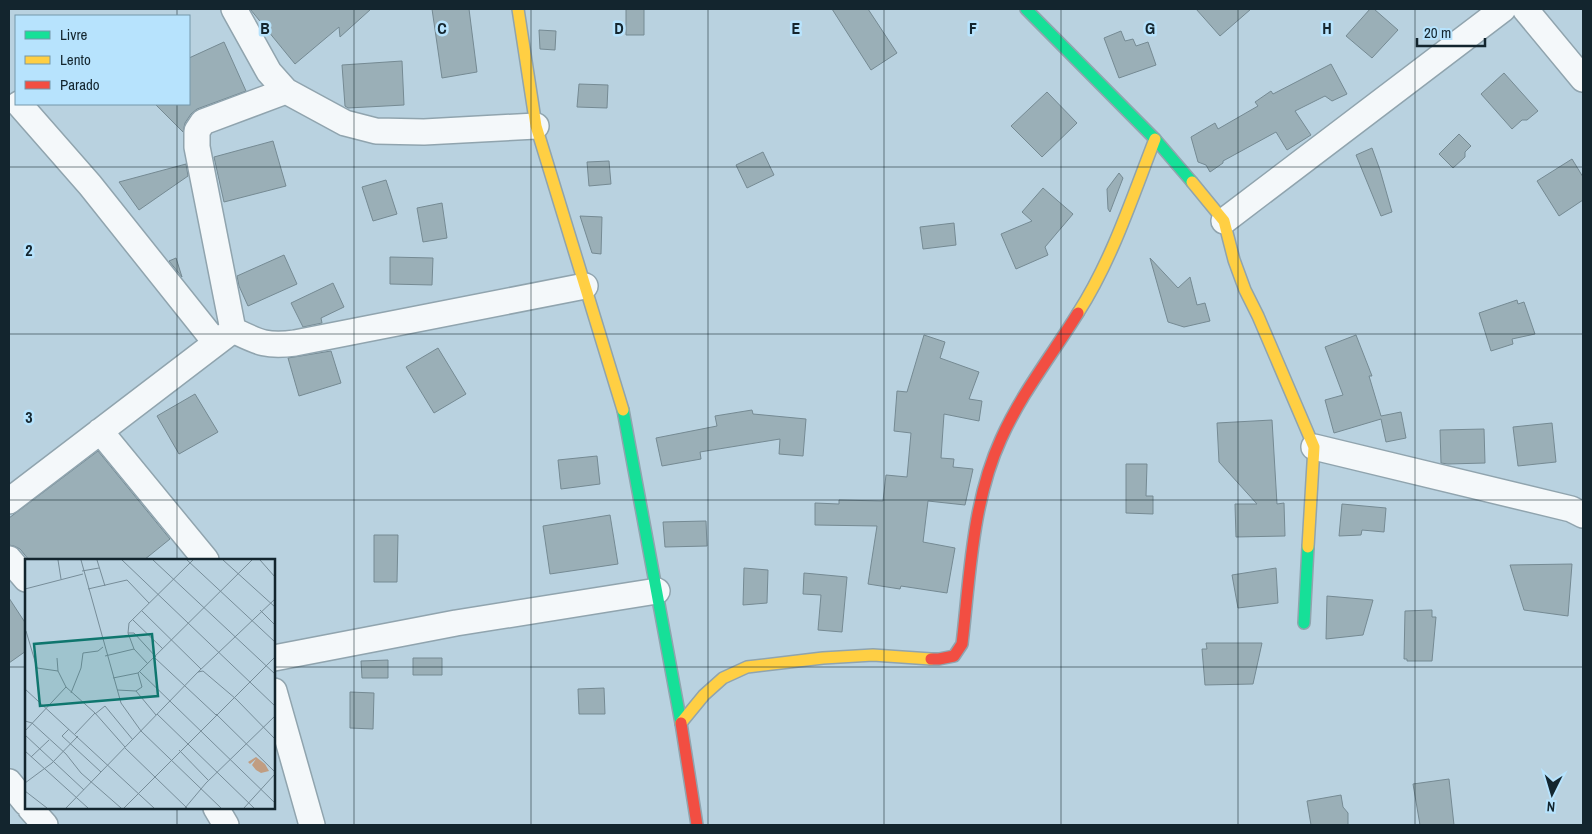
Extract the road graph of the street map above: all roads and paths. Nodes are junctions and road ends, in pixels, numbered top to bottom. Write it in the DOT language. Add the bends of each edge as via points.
graph roads {
  1 [pos="234,9"];
  2 [pos="518,9"];
  3 [pos="1026,9"];
  4 [pos="1503,9"];
  5 [pos="1525,9"];
  6 [pos="1583,79"];
  7 [pos="286,91"];
  8 [pos="20,105"];
  9 [pos="536,126"];
  10 [pos="1155,139"];
  11 [pos="1224,222"];
  12 [pos="585,286"];
  13 [pos="224,337"];
  14 [pos="100,431"];
  15 [pos="1314,447"];
  16 [pos="9,501"];
  17 [pos="1583,515"];
  18 [pos="9,559"];
  19 [pos="205,559"];
  20 [pos="25,578"];
  21 [pos="657,591"];
  22 [pos="1304,623"];
  23 [pos="275,658"];
  24 [pos="275,695"];
  25 [pos="681,723"];
  26 [pos="9,782"];
  27 [pos="25,802"];
  28 [pos="31,809"];
  29 [pos="217,809"];
  30 [pos="45,825"];
  31 [pos="226,825"];
  32 [pos="312,825"];
  33 [pos="697,825"];
  1 -- 7 [label="street" via="269,72"];
  2 -- 9 [label="street"];
  3 -- 10 [label="street"];
  4 -- 11 [label="street"];
  5 -- 6 [label="street"];
  7 -- 9 [label="street" via="345,123 376,131"];
  7 -- 13 [label="street" via="203,122 197,130"];
  8 -- 13 [label="street"];
  9 -- 12 [label="street"];
  10 -- 11 [label="street"];
  10 -- 25 [label="street" via="1103,271 1007,425 992,461 981,502 962,644 954,656 939,659 872,655 747,667 724,678 704,695"];
  11 -- 15 [label="street" via="1245,290"];
  12 -- 13 [label="street" via="276,346"];
  12 -- 21 [label="street" via="625,415"];
  13 -- 14 [label="street"];
  14 -- 16 [label="street"];
  14 -- 19 [label="street"];
  15 -- 17 [label="street" via="1571,509"];
  15 -- 22 [label="street"];
  18 -- 20 [label="street"];
  21 -- 23 [label="street" via="456,623"];
  21 -- 25 [label="street"];
  24 -- 32 [label="street"];
  25 -- 33 [label="street"];
  26 -- 27 [label="street"];
  28 -- 30 [label="street"];
  29 -- 31 [label="street"];
}
